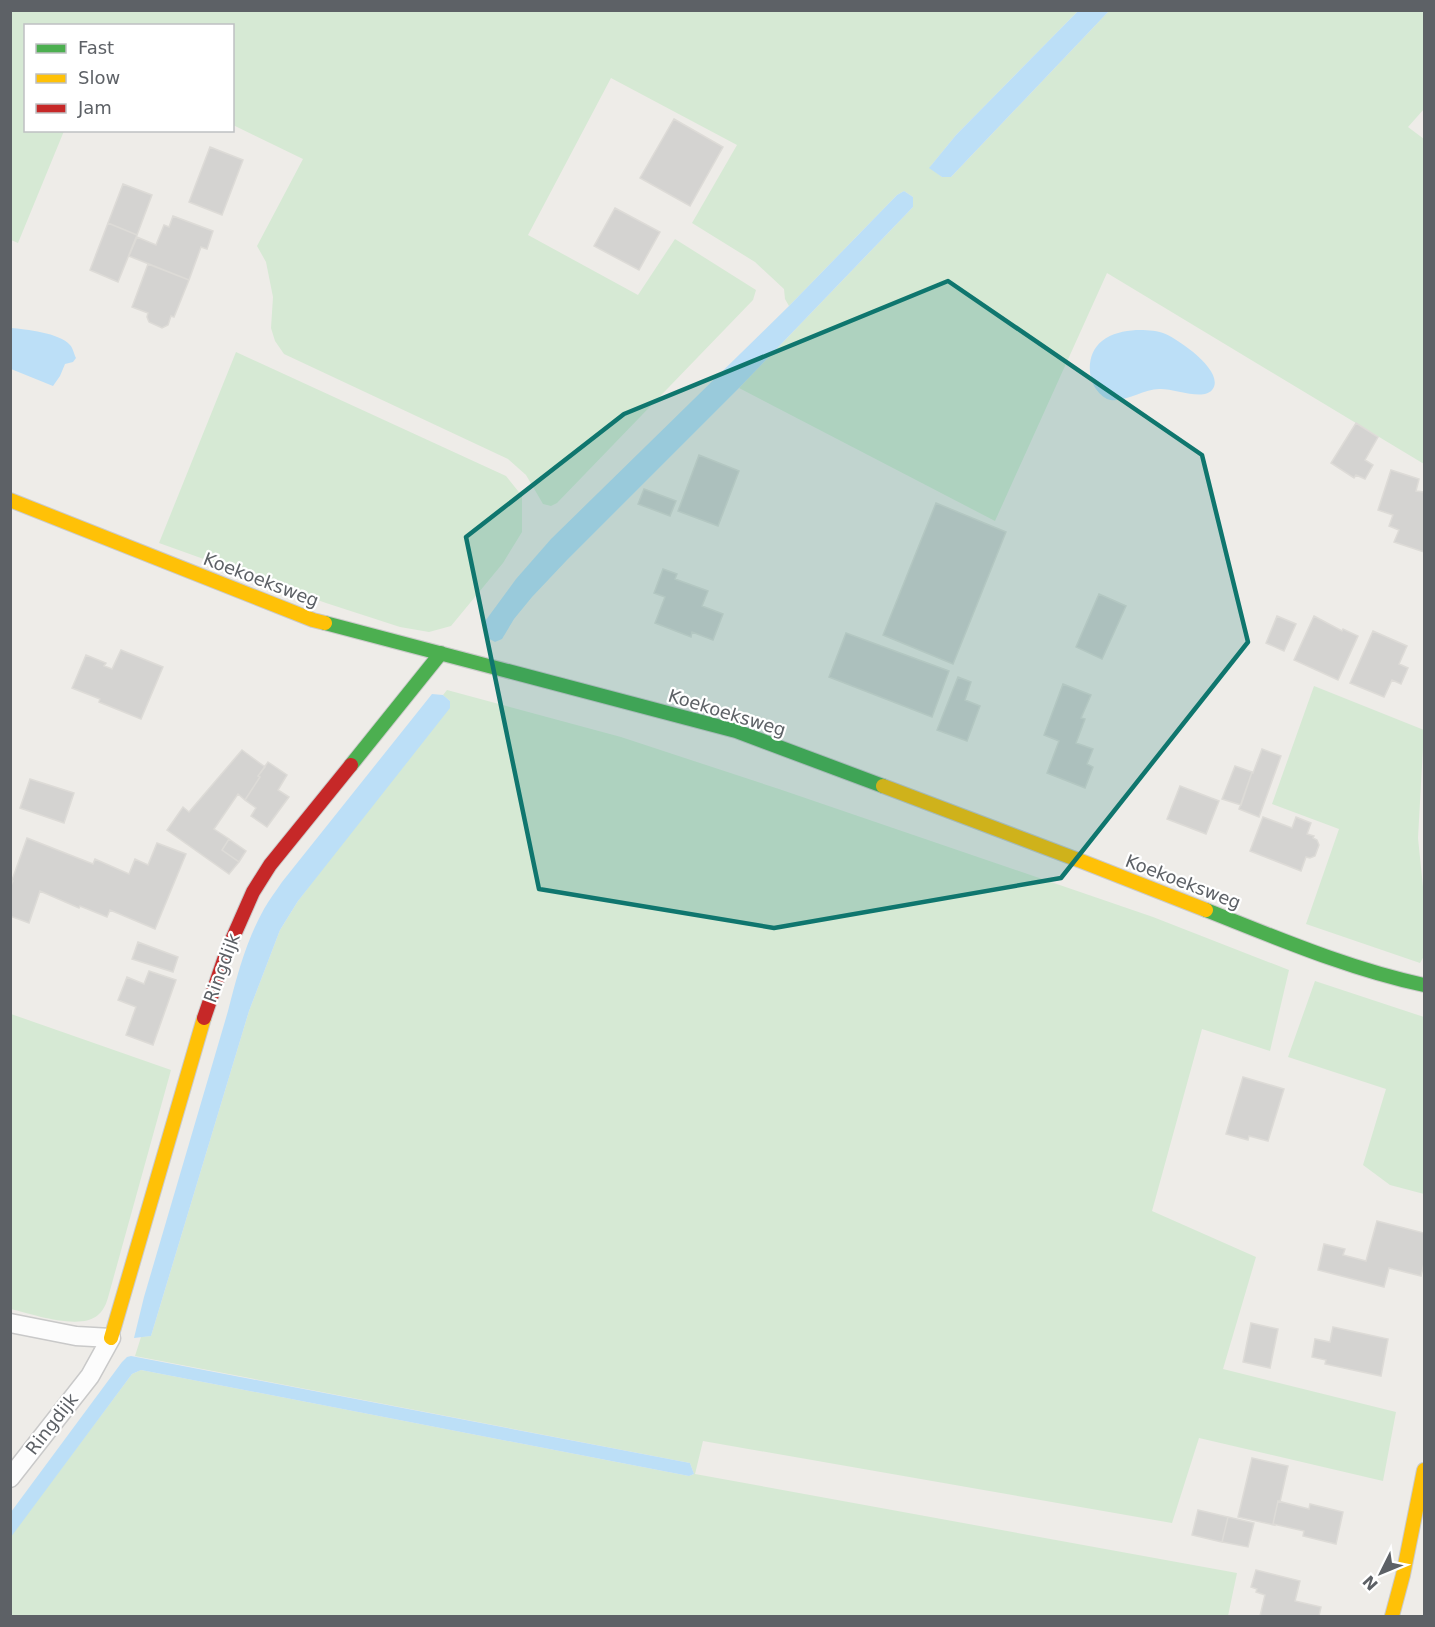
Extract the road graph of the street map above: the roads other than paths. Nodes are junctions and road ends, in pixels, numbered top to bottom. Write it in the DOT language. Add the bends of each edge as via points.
graph roads {
  1 [pos="10,500"];
  2 [pos="441,653"];
  3 [pos="1425,985"];
  4 [pos="10,1323"];
  5 [pos="111,1338"];
  6 [pos="1425,1470"];
  7 [pos="10,1478"];
  8 [pos="1392,1617"];
  1 -- 2 [label="street, Koekoeksweg" via="313,620"];
  2 -- 3 [label="street, Koekoeksweg" via="736,731 1277,938 1387,977"];
  2 -- 5 [label="street, Ringdijk" via="253,892 206,1012"];
  4 -- 5 [label="lane" via="76,1336"];
  5 -- 7 [label="lane, Ringdijk" via="90,1376"];
  6 -- 8 [label="street"];
}
